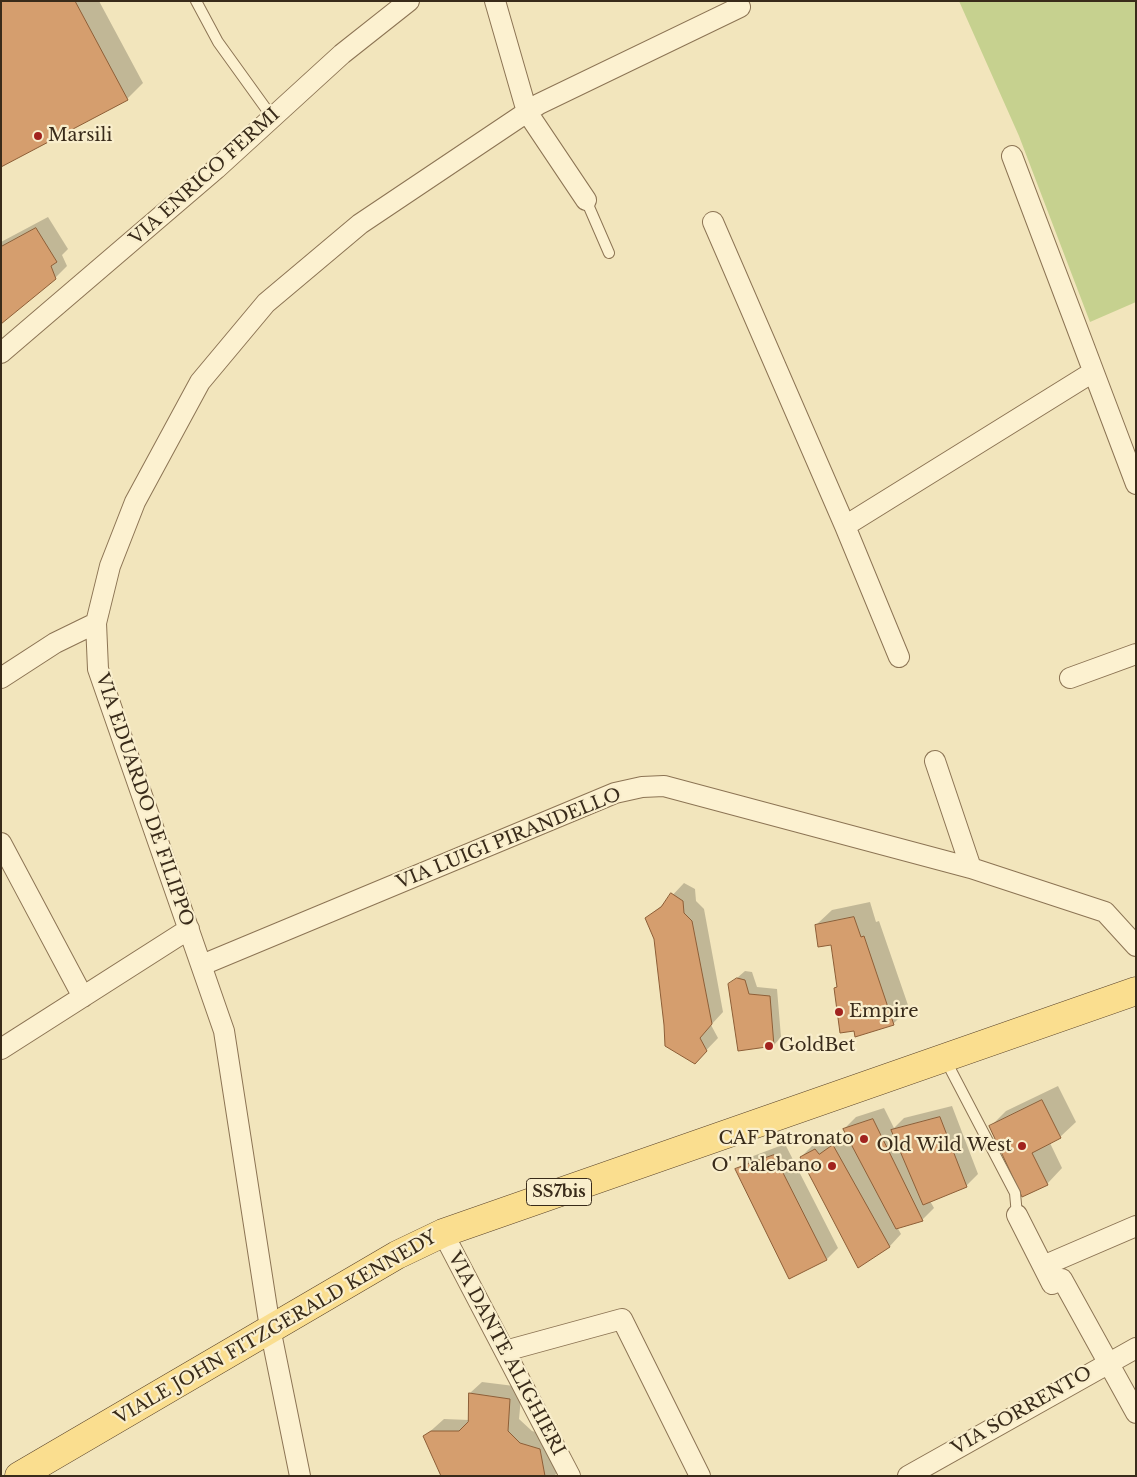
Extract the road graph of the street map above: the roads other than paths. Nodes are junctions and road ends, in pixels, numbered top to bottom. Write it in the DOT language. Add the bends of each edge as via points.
graph roads {
  1 [pos="196,1"];
  2 [pos="409,1"];
  3 [pos="495,1"];
  4 [pos="740,7"];
  5 [pos="527,112"];
  6 [pos="272,117"];
  7 [pos="1012,156"];
  8 [pos="586,200"];
  9 [pos="713,222"];
  10 [pos="609,252"];
  11 [pos="1,353"];
  12 [pos="1093,372"];
  13 [pos="1136,484"];
  14 [pos="845,526"];
  15 [pos="96,623"];
  16 [pos="1136,654"];
  17 [pos="899,657"];
  18 [pos="1,678"];
  19 [pos="1070,678"];
  20 [pos="935,761"];
  21 [pos="1,843"];
  22 [pos="971,868"];
  23 [pos="189,929"];
  24 [pos="1136,946"];
  25 [pos="202,966"];
  26 [pos="1136,991"];
  27 [pos="83,997"];
  28 [pos="1,1049"];
  29 [pos="944,1056"];
  30 [pos="1017,1216"];
  31 [pos="1136,1226"];
  32 [pos="443,1233"];
  33 [pos="1043,1266"];
  34 [pos="270,1328"];
  35 [pos="1136,1348"];
  36 [pos="505,1351"];
  37 [pos="1108,1362"];
  38 [pos="1136,1413"];
  39 [pos="19,1476"];
  40 [pos="300,1476"];
  41 [pos="570,1476"];
  42 [pos="700,1476"];
  43 [pos="908,1476"];
  1 -- 6 [label="lane" via="218,42"];
  2 -- 6 [label="street, VIA ENRICO FERMI" via="342,54"];
  3 -- 5 [label="street"];
  4 -- 5 [label="street, VIA EDUARDO DE FILIPPO"];
  5 -- 8 [label="street"];
  5 -- 15 [label="street, VIA EDUARDO DE FILIPPO" via="360,224 266,303 200,382 135,502 110,566"];
  6 -- 11 [label="street, VIA ENRICO FERMI"];
  7 -- 12 [label="street"];
  8 -- 10 [label="lane"];
  9 -- 14 [label="street"];
  12 -- 13 [label="street"];
  12 -- 14 [label="street"];
  14 -- 17 [label="street"];
  15 -- 18 [label="street" via="55,643"];
  15 -- 23 [label="street, VIA EDUARDO DE FILIPPO" via="98,669"];
  16 -- 19 [label="street"];
  20 -- 22 [label="street"];
  21 -- 27 [label="street"];
  22 -- 24 [label="street, VIA LUIGI PIRANDELLO" via="1105,912"];
  22 -- 25 [label="street, VIA LUIGI PIRANDELLO" via="664,786 642,787 615,793"];
  23 -- 25 [label="street, VIA EDUARDO DE FILIPPO"];
  23 -- 27 [label="street"];
  25 -- 34 [label="street, VIA EDUARDO DE FILIPPO" via="224,1031"];
  26 -- 29 [label="main road, VIALE JOHN FITZGERALD KENNEDY / SS7bis"];
  27 -- 28 [label="street"];
  29 -- 30 [label="lane" via="1015,1193"];
  29 -- 32 [label="main road, VIALE JOHN FITZGERALD KENNEDY / SS7bis"];
  30 -- 33 [label="street"];
  31 -- 33 [label="street"];
  32 -- 34 [label="main road, VIALE JOHN FITZGERALD KENNEDY / SS7bis" via="397,1255"];
  32 -- 36 [label="street, VIA DANTE ALIGHIERI"];
  33 -- 37 [label="street" via="1052,1284 1062,1278"];
  34 -- 39 [label="main road, VIALE JOHN FITZGERALD KENNEDY / SS7bis"];
  34 -- 40 [label="street, VIA EDUARDO DE FILIPPO"];
  35 -- 37 [label="street, VIA SORRENTO"];
  36 -- 41 [label="street, VIA DANTE ALIGHIERI"];
  36 -- 42 [label="street" via="622,1318"];
  37 -- 38 [label="street"];
  37 -- 43 [label="street, VIA SORRENTO"];
}
